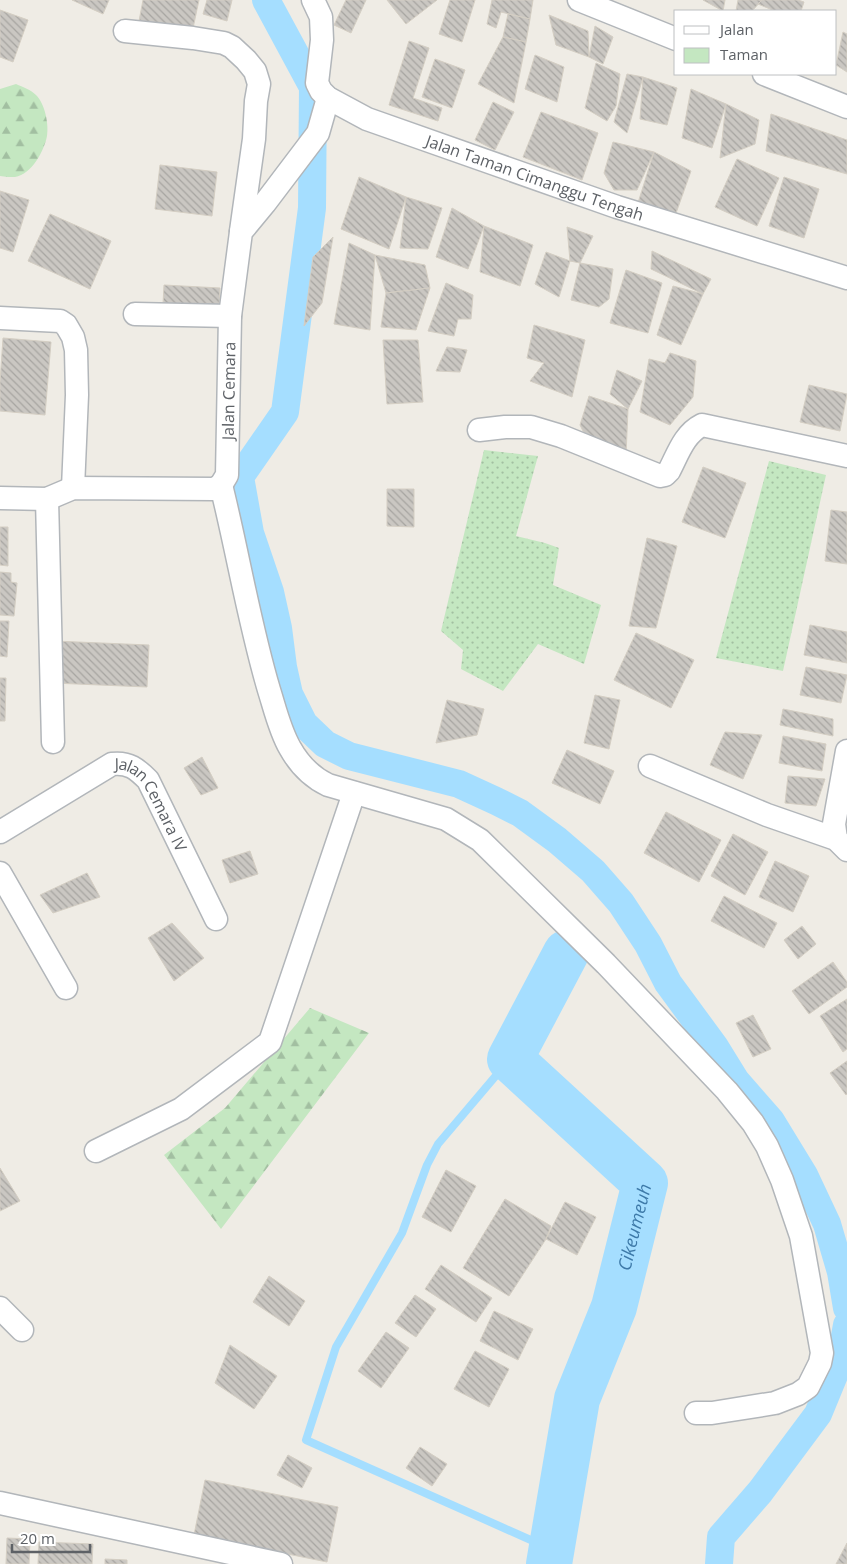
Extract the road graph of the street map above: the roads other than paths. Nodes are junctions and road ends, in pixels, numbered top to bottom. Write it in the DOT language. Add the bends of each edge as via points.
graph roads {
  1 [pos="313,0"];
  2 [pos="579,0"];
  3 [pos="125,31"];
  4 [pos="674,38"];
  5 [pos="767,75"];
  6 [pos="328,98"];
  7 [pos="847,107"];
  8 [pos="241,232"];
  9 [pos="847,278"];
  10 [pos="135,314"];
  11 [pos="230,316"];
  12 [pos="0,318"];
  13 [pos="479,430"];
  14 [pos="847,456"];
  15 [pos="221,485"];
  16 [pos="73,488"];
  17 [pos="0,498"];
  18 [pos="47,499"];
  19 [pos="53,742"];
  20 [pos="847,751"];
  21 [pos="650,766"];
  22 [pos="354,793"];
  23 [pos="0,832"];
  24 [pos="841,845"];
  25 [pos="0,873"];
  26 [pos="216,919"];
  27 [pos="66,988"];
  28 [pos="96,1151"];
  29 [pos="0,1308"];
  30 [pos="22,1330"];
  31 [pos="696,1413"];
  32 [pos="0,1503"];
  33 [pos="282,1564"];
  1 -- 6 [label="street" via="322,17 317,83"];
  2 -- 4 [label="street"];
  3 -- 8 [label="street, Jalan Cemara" via="224,43 255,71 259,84"];
  5 -- 7 [label="street"];
  6 -- 8 [label="street" via="318,133"];
  6 -- 9 [label="street, Jalan Taman Cimanggu Tengah" via="367,119 617,207"];
  8 -- 11 [label="street, Jalan Cemara"];
  10 -- 11 [label="street"];
  11 -- 15 [label="street, Jalan Cemara" via="227,475"];
  12 -- 16 [label="street" via="60,320 73,337 77,395"];
  13 -- 14 [label="street" via="531,428 561,436 660,476 668,471 688,436 702,425"];
  15 -- 16 [label="street" via="214,489"];
  15 -- 22 [label="street" via="261,664 289,747 316,779"];
  16 -- 18 [label="street"];
  17 -- 18 [label="street"];
  18 -- 19 [label="street"];
  20 -- 24 [label="street" via="834,824"];
  21 -- 24 [label="street"];
  22 -- 28 [label="street" via="270,1042 181,1109"];
  22 -- 31 [label="street" via="446,819 480,840 727,1090 767,1146 801,1236 822,1353 820,1364 808,1387 798,1394 775,1403"];
  23 -- 26 [label="street, Jalan Cemara IV" via="112,764 134,767 148,780"];
  25 -- 27 [label="street"];
  29 -- 30 [label="street"];
  32 -- 33 [label="street"];
}
